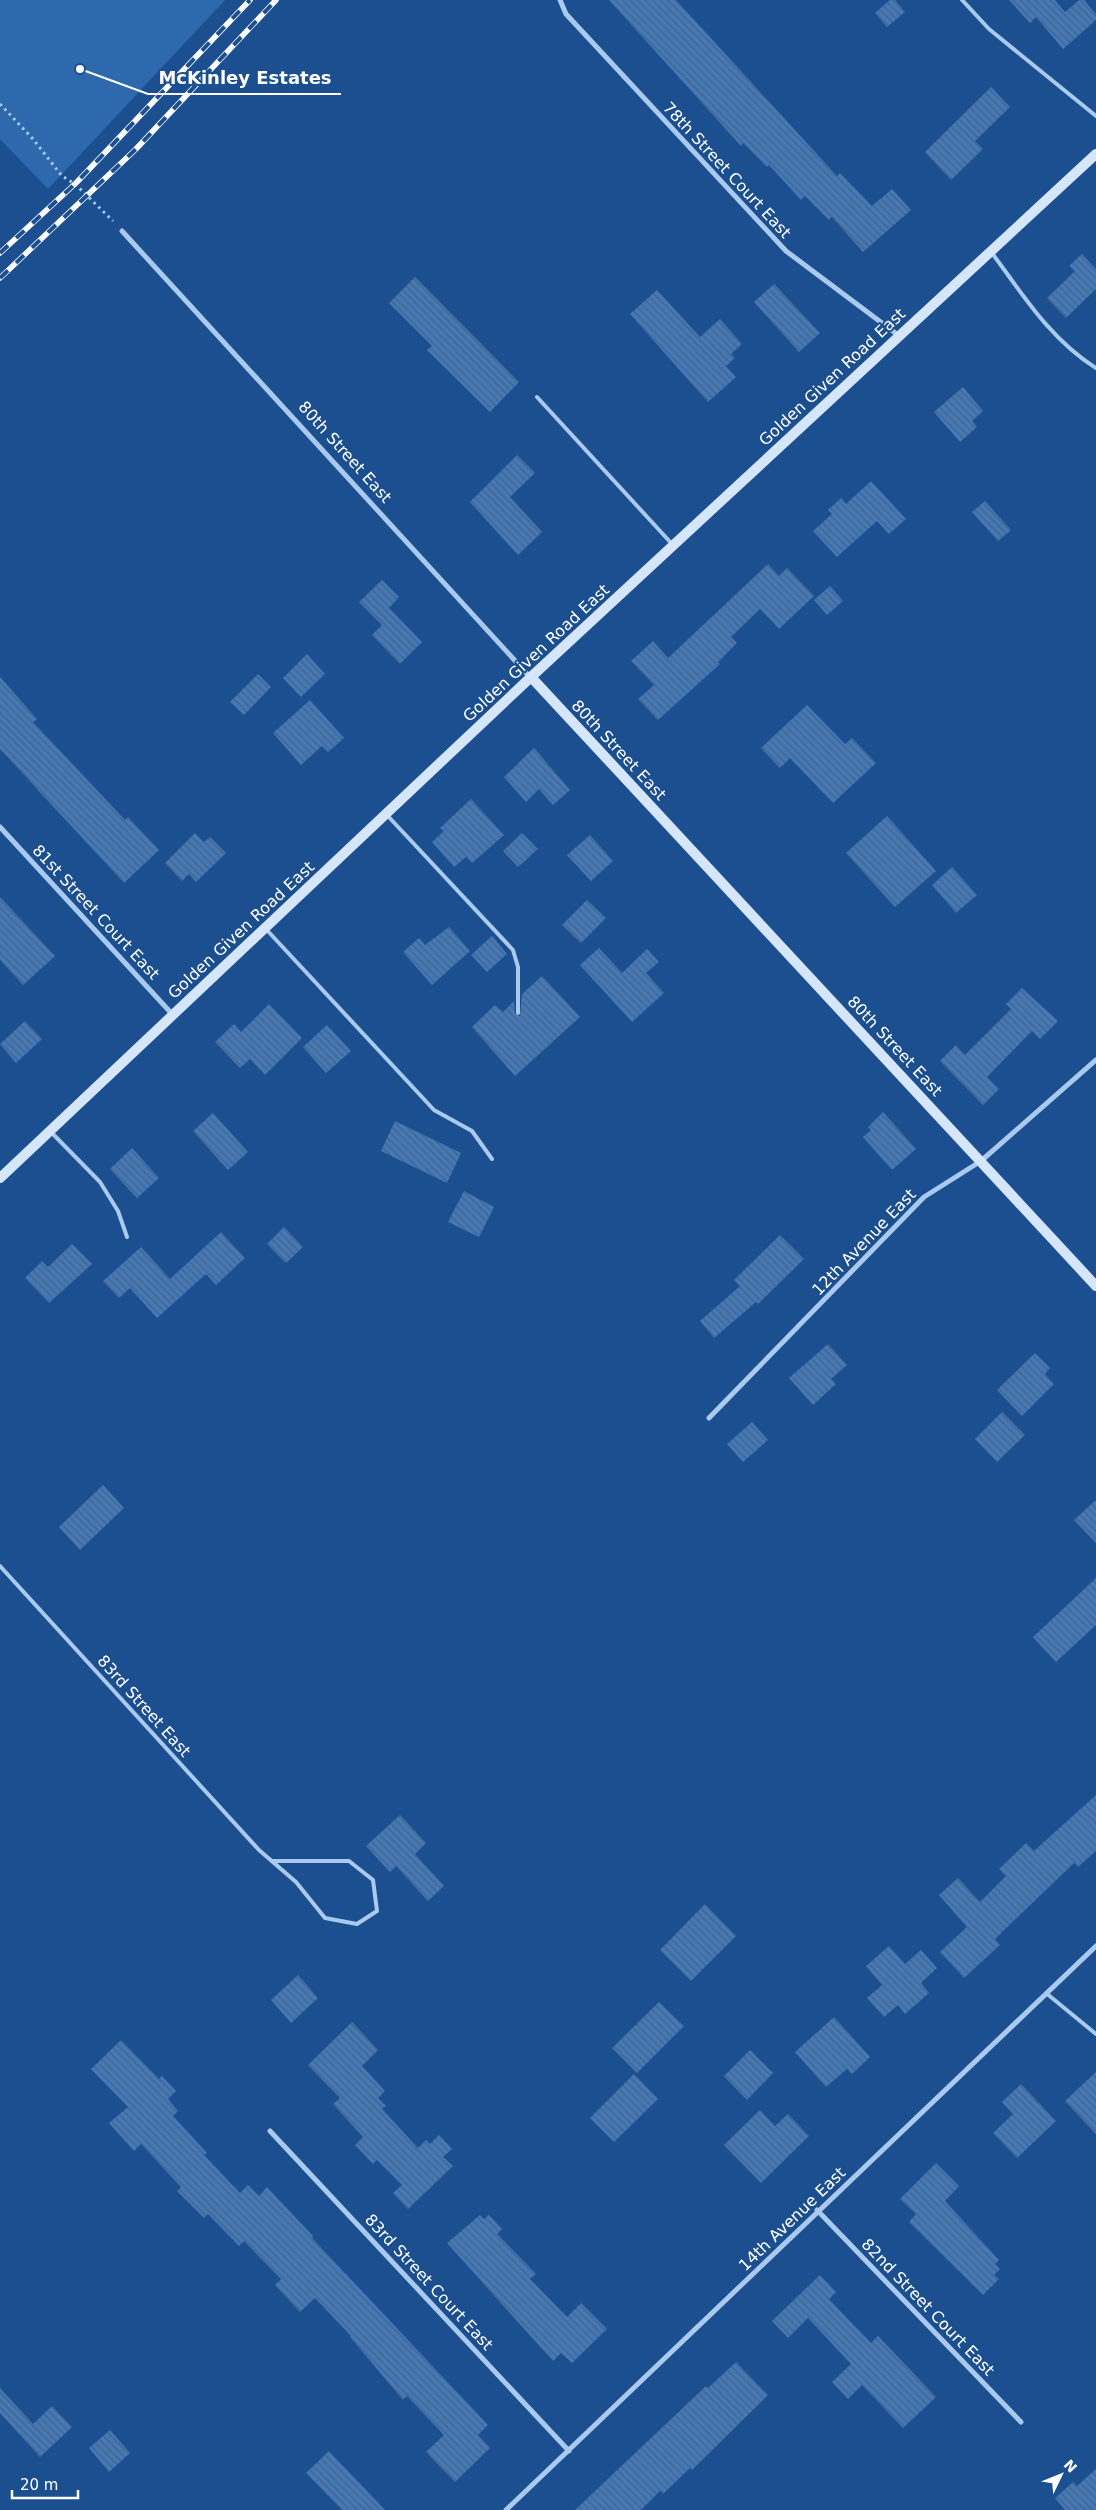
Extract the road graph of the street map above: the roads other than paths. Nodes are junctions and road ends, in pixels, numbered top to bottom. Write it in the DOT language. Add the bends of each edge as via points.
graph roads {
  1 [pos="560,0"];
  2 [pos="962,0"];
  3 [pos="1096,116"];
  4 [pos="1096,154"];
  5 [pos="122,230"];
  6 [pos="990,251"];
  7 [pos="898,335"];
  8 [pos="1096,368"];
  9 [pos="537,397"];
  10 [pos="673,546"];
  11 [pos="531,678"];
  12 [pos="386,814"];
  13 [pos="0,827"];
  14 [pos="265,928"];
  15 [pos="518,1013"];
  16 [pos="173,1014"];
  17 [pos="1096,1060"];
  18 [pos="50,1131"];
  19 [pos="492,1159"];
  20 [pos="981,1161"];
  21 [pos="0,1178"];
  22 [pos="127,1237"];
  23 [pos="1096,1286"];
  24 [pos="709,1418"];
  25 [pos="0,1566"];
  26 [pos="272,1861"];
  27 [pos="1096,1946"];
  28 [pos="1046,1993"];
  29 [pos="1096,2034"];
  30 [pos="270,2131"];
  31 [pos="818,2210"];
  32 [pos="1022,2422"];
  33 [pos="569,2451"];
  34 [pos="506,2510"];
  1 -- 7 [label="street, 78th Street Court East" via="566,14 786,251"];
  2 -- 3 [label="lane" via="989,29"];
  4 -- 6 [label="street, Golden Given Road East"];
  5 -- 11 [label="street, 80th Street East"];
  6 -- 7 [label="street, Golden Given Road East"];
  6 -- 8 [label="lane" via="1055,336"];
  7 -- 10 [label="street, Golden Given Road East"];
  9 -- 10 [label="lane"];
  10 -- 11 [label="street, Golden Given Road East"];
  11 -- 12 [label="street, Golden Given Road East"];
  11 -- 20 [label="street, 80th Street East"];
  12 -- 14 [label="street, Golden Given Road East"];
  12 -- 15 [label="lane" via="513,950 518,967"];
  13 -- 16 [label="street, 81st Street Court East"];
  14 -- 16 [label="street, Golden Given Road East"];
  14 -- 19 [label="lane" via="434,1110 472,1131"];
  16 -- 18 [label="street, Golden Given Road East"];
  17 -- 20 [label="street, 12th Avenue East"];
  18 -- 21 [label="street, Golden Given Road East"];
  18 -- 22 [label="lane" via="100,1182 118,1211"];
  20 -- 23 [label="street, 80th Street East"];
  20 -- 24 [label="street, 12th Avenue East" via="924,1197"];
  25 -- 26 [label="lane, 83rd Street East"];
  26 -- 26 [label="lane, 83rd Street East" via="296,1882 325,1918 357,1924 378,1911 373,1880 349,1860"];
  27 -- 28 [label="street, 14th Avenue East"];
  28 -- 29 [label="lane"];
  28 -- 31 [label="street, 14th Avenue East"];
  30 -- 33 [label="street, 83rd Street Court East"];
  31 -- 32 [label="street, 82nd Street Court East"];
  31 -- 33 [label="street, 14th Avenue East"];
  33 -- 34 [label="street, 14th Avenue East"];
}
